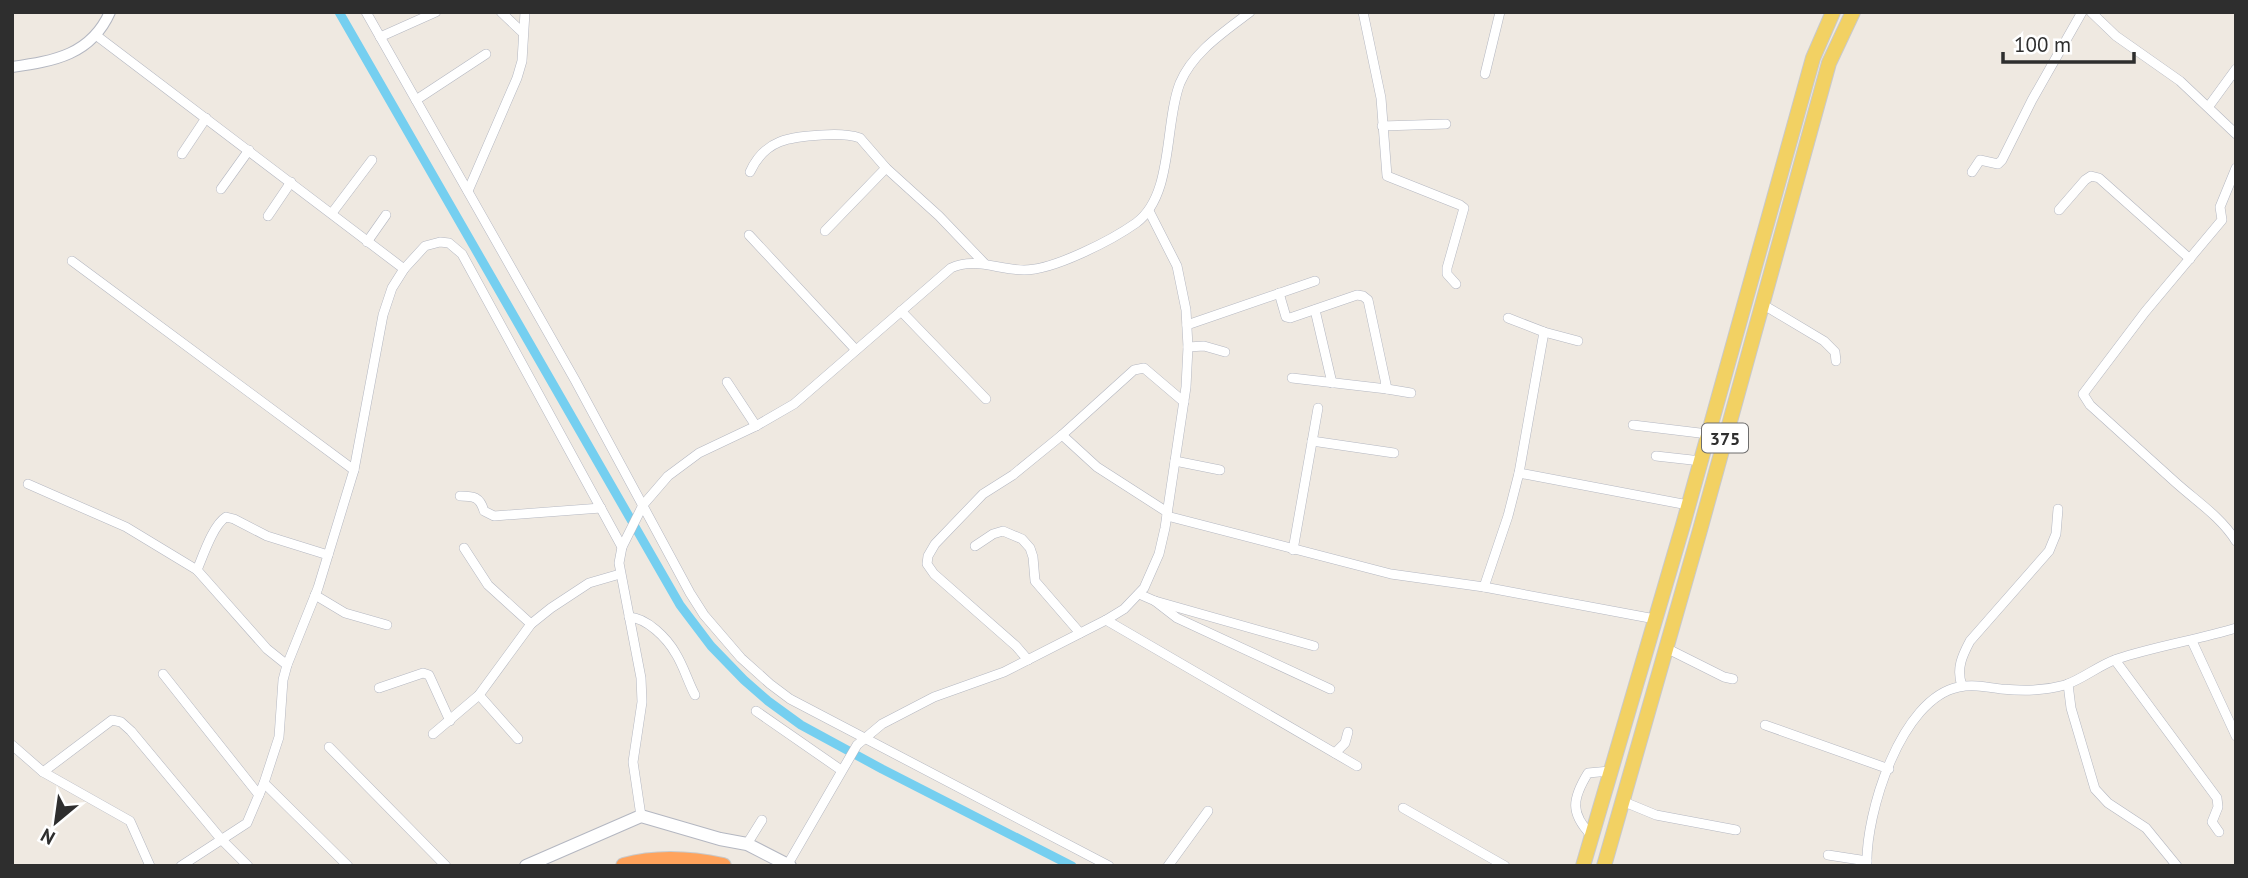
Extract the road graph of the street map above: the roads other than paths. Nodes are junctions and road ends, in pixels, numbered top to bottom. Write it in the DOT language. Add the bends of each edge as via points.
graph roads {
  1 [pos="110,12"];
  2 [pos="366,12"];
  3 [pos="436,12"];
  4 [pos="501,12"];
  5 [pos="525,12"];
  6 [pos="1250,12"];
  7 [pos="1363,12"];
  8 [pos="1500,12"];
  9 [pos="1833,12"];
  10 [pos="1853,12"];
  11 [pos="2082,12"];
  12 [pos="2091,12"];
  13 [pos="522,32"];
  14 [pos="97,36"];
  15 [pos="380,37"];
  16 [pos="486,54"];
  17 [pos="12,66"];
  18 [pos="2236,69"];
  19 [pos="1485,74"];
  20 [pos="416,100"];
  21 [pos="2209,106"];
  22 [pos="206,118"];
  23 [pos="1446,124"];
  24 [pos="1382,126"];
  25 [pos="2236,134"];
  26 [pos="249,150"];
  27 [pos="182,154"];
  28 [pos="372,160"];
  29 [pos="886,168"];
  30 [pos="2236,168"];
  31 [pos="750,172"];
  32 [pos="1972,172"];
  33 [pos="291,182"];
  34 [pos="221,189"];
  35 [pos="468,191"];
  36 [pos="2059,210"];
  37 [pos="1149,211"];
  38 [pos="332,213"];
  39 [pos="386,215"];
  40 [pos="268,216"];
  41 [pos="825,231"];
  42 [pos="749,235"];
  43 [pos="367,242"];
  44 [pos="2190,259"];
  45 [pos="72,261"];
  46 [pos="985,264"];
  47 [pos="404,269"];
  48 [pos="1315,281"];
  49 [pos="1456,284"];
  50 [pos="1279,293"];
  51 [pos="1762,304"];
  52 [pos="1315,310"];
  53 [pos="901,311"];
  54 [pos="1508,318"];
  55 [pos="1187,325"];
  56 [pos="1544,332"];
  57 [pos="1578,341"];
  58 [pos="1188,347"];
  59 [pos="856,350"];
  60 [pos="1225,352"];
  61 [pos="1836,361"];
  62 [pos="1292,378"];
  63 [pos="727,382"];
  64 [pos="1332,383"];
  65 [pos="1387,389"];
  66 [pos="1411,393"];
  67 [pos="986,398"];
  68 [pos="1184,402"];
  69 [pos="1318,408"];
  70 [pos="1633,425"];
  71 [pos="756,426"];
  72 [pos="1708,434"];
  73 [pos="1062,435"];
  74 [pos="1312,441"];
  75 [pos="1394,453"];
  76 [pos="1656,456"];
  77 [pos="1175,461"];
  78 [pos="1701,461"];
  79 [pos="354,470"];
  80 [pos="1220,470"];
  81 [pos="1519,473"];
  82 [pos="28,484"];
  83 [pos="460,496"];
  84 [pos="1688,505"];
  85 [pos="601,508"];
  86 [pos="640,509"];
  87 [pos="2058,509"];
  88 [pos="1167,514"];
  89 [pos="2236,541"];
  90 [pos="624,542"];
  91 [pos="975,546"];
  92 [pos="464,548"];
  93 [pos="1293,550"];
  94 [pos="328,555"];
  95 [pos="197,570"];
  96 [pos="620,574"];
  97 [pos="1484,587"];
  98 [pos="1139,594"];
  99 [pos="315,595"];
  100 [pos="1154,601"];
  101 [pos="629,617"];
  102 [pos="1655,619"];
  103 [pos="1106,620"];
  104 [pos="531,624"];
  105 [pos="387,625"];
  106 [pos="2236,628"];
  107 [pos="1080,633"];
  108 [pos="2192,640"];
  109 [pos="1314,646"];
  110 [pos="1666,648"];
  111 [pos="1028,660"];
  112 [pos="2115,660"];
  113 [pos="287,665"];
  114 [pos="163,674"];
  115 [pos="1733,679"];
  116 [pos="2068,684"];
  117 [pos="1962,686"];
  118 [pos="379,688"];
  119 [pos="1329,689"];
  120 [pos="480,695"];
  121 [pos="695,695"];
  122 [pos="756,711"];
  123 [pos="450,721"];
  124 [pos="1765,724"];
  125 [pos="1348,732"];
  126 [pos="433,734"];
  127 [pos="2236,736"];
  128 [pos="518,739"];
  129 [pos="861,741"];
  130 [pos="12,745"];
  131 [pos="329,747"];
  132 [pos="1335,753"];
  133 [pos="843,766"];
  134 [pos="1357,766"];
  135 [pos="1889,769"];
  136 [pos="1610,771"];
  137 [pos="43,772"];
  138 [pos="264,783"];
  139 [pos="259,795"];
  140 [pos="1622,801"];
  141 [pos="1404,808"];
  142 [pos="1208,811"];
  143 [pos="641,816"];
  144 [pos="762,820"];
  145 [pos="1736,830"];
  146 [pos="2220,832"];
  147 [pos="1591,835"];
  148 [pos="221,839"];
  149 [pos="747,844"];
  150 [pos="1828,855"];
  151 [pos="1867,864"];
  152 [pos="789,865"];
  153 [pos="1608,865"];
  154 [pos="150,866"];
  155 [pos="181,866"];
  156 [pos="248,866"];
  157 [pos="348,866"];
  158 [pos="446,866"];
  159 [pos="526,866"];
  160 [pos="624,866"];
  161 [pos="723,866"];
  162 [pos="1109,866"];
  163 [pos="1168,866"];
  164 [pos="1505,866"];
  165 [pos="1583,866"];
  166 [pos="2177,866"];
  1 -- 14 [label="street"];
  2 -- 15 [label="street"];
  3 -- 15 [label="street"];
  4 -- 13 [label="street"];
  5 -- 13 [label="street"];
  6 -- 37 [label="street" via="1191,62 1180,85"];
  7 -- 24 [label="street" via="1381,98"];
  8 -- 19 [label="street"];
  9 -- 72 [label="main road, 375" via="1813,58"];
  10 -- 51 [label="main road, 375" via="1829,63"];
  11 -- 32 [label="street" via="2002,160 1998,164 1980,160"];
  12 -- 21 [label="street"];
  13 -- 35 [label="street" via="517,78"];
  14 -- 17 [label="street" via="58,59"];
  14 -- 22 [label="street"];
  15 -- 20 [label="street"];
  16 -- 20 [label="street"];
  18 -- 21 [label="street"];
  20 -- 35 [label="street"];
  21 -- 25 [label="street"];
  22 -- 26 [label="street"];
  22 -- 27 [label="street"];
  23 -- 24 [label="street"];
  24 -- 49 [label="street" via="1387,176 1464,208 1447,268"];
  26 -- 33 [label="street"];
  26 -- 34 [label="street"];
  28 -- 38 [label="street"];
  29 -- 31 [label="street" via="860,138 836,134 786,137 761,153"];
  29 -- 41 [label="street"];
  29 -- 46 [label="street"];
  30 -- 44 [label="street" via="2220,207 2222,220"];
  33 -- 38 [label="street"];
  33 -- 40 [label="street"];
  35 -- 86 [label="street" via="575,380"];
  36 -- 44 [label="street" via="2085,180 2099,178"];
  37 -- 46 [label="street" via="1092,247 1045,268"];
  37 -- 55 [label="street" via="1177,266"];
  38 -- 43 [label="street"];
  39 -- 43 [label="street"];
  42 -- 59 [label="street"];
  43 -- 47 [label="street"];
  44 -- 89 [label="street" via="2083,394 2213,513"];
  45 -- 79 [label="street"];
  46 -- 53 [label="street" via="963,262 951,268"];
  47 -- 79 [label="street" via="383,315"];
  47 -- 85 [label="street" via="425,246 440,242 462,254"];
  48 -- 50 [label="street"];
  50 -- 52 [label="street" via="1286,317"];
  50 -- 55 [label="street"];
  51 -- 61 [label="street" via="1824,341 1835,352"];
  51 -- 110 [label="main road, 375"];
  52 -- 64 [label="street"];
  52 -- 65 [label="street" via="1357,295 1368,300"];
  53 -- 59 [label="street"];
  53 -- 67 [label="street"];
  54 -- 56 [label="street"];
  55 -- 58 [label="street"];
  56 -- 57 [label="street"];
  56 -- 81 [label="street"];
  58 -- 60 [label="street"];
  58 -- 68 [label="street"];
  59 -- 71 [label="street" via="794,404"];
  62 -- 64 [label="street"];
  63 -- 71 [label="street"];
  64 -- 65 [label="street"];
  65 -- 66 [label="street"];
  68 -- 73 [label="street" via="1139,367"];
  68 -- 77 [label="street"];
  69 -- 74 [label="street"];
  70 -- 72 [label="street"];
  71 -- 86 [label="street" via="683,464 656,487"];
  72 -- 78 [label="main road, 375"];
  73 -- 88 [label="street" via="1097,467"];
  73 -- 111 [label="street" via="983,494 928,556 934,574"];
  74 -- 75 [label="street"];
  74 -- 93 [label="street"];
  76 -- 78 [label="street"];
  77 -- 80 [label="street"];
  77 -- 88 [label="street"];
  78 -- 84 [label="main road, 375"];
  79 -- 94 [label="street"];
  81 -- 84 [label="street"];
  81 -- 97 [label="street"];
  82 -- 95 [label="street" via="126,527"];
  83 -- 85 [label="street" via="478,498 484,512 494,516"];
  84 -- 102 [label="main road, 375"];
  85 -- 90 [label="street"];
  86 -- 90 [label="street"];
  86 -- 129 [label="street" via="704,615 741,658 790,699"];
  87 -- 117 [label="street" via="2049,551 1966,648 1958,675"];
  88 -- 93 [label="street"];
  88 -- 98 [label="street" via="1155,565"];
  90 -- 96 [label="street"];
  91 -- 107 [label="street" via="1003,531 1021,539 1033,557 1035,581"];
  92 -- 104 [label="street" via="488,585"];
  93 -- 97 [label="street" via="1391,575"];
  94 -- 95 [label="street" via="226,517 220,520"];
  94 -- 99 [label="street"];
  95 -- 113 [label="street" via="267,649"];
  96 -- 101 [label="street"];
  96 -- 104 [label="street" via="589,583"];
  97 -- 102 [label="street"];
  98 -- 100 [label="street"];
  98 -- 103 [label="street"];
  99 -- 105 [label="street" via="345,613"];
  99 -- 113 [label="street"];
  100 -- 109 [label="street"];
  100 -- 119 [label="street" via="1177,618"];
  101 -- 121 [label="street" via="645,622 671,646"];
  101 -- 143 [label="street" via="641,678 633,762"];
  102 -- 136 [label="main road, 375"];
  103 -- 107 [label="street"];
  103 -- 132 [label="street"];
  104 -- 120 [label="street"];
  106 -- 108 [label="street"];
  107 -- 111 [label="street"];
  108 -- 112 [label="street"];
  108 -- 127 [label="street"];
  110 -- 115 [label="street"];
  110 -- 140 [label="main road, 375"];
  111 -- 129 [label="street" via="912,707"];
  112 -- 116 [label="street"];
  112 -- 146 [label="street" via="2217,798 2211,822"];
  113 -- 138 [label="street" via="279,737"];
  114 -- 139 [label="street"];
  116 -- 117 [label="street" via="2037,691"];
  116 -- 166 [label="street" via="2095,789 2146,828"];
  117 -- 135 [label="street" via="1926,704 1910,724"];
  118 -- 123 [label="street" via="423,673 429,676"];
  120 -- 123 [label="street"];
  120 -- 128 [label="street"];
  122 -- 133 [label="street"];
  123 -- 126 [label="street"];
  124 -- 135 [label="street"];
  125 -- 132 [label="street"];
  129 -- 133 [label="street"];
  129 -- 162 [label="street"];
  130 -- 137 [label="street"];
  131 -- 158 [label="street"];
  132 -- 134 [label="street"];
  133 -- 152 [label="street"];
  135 -- 151 [label="street" via="1872,819"];
  136 -- 147 [label="main road, 375"];
  136 -- 147 [label="street" via="1588,773 1577,798 1575,813"];
  137 -- 148 [label="street" via="104,725 112,720 121,722"];
  137 -- 154 [label="street" via="130,821"];
  138 -- 139 [label="street"];
  138 -- 157 [label="street"];
  139 -- 148 [label="street" via="247,823"];
  140 -- 145 [label="street" via="1656,816"];
  140 -- 153 [label="main road, 375"];
  141 -- 164 [label="street"];
  142 -- 163 [label="street"];
  143 -- 149 [label="main road"];
  143 -- 159 [label="main road"];
  144 -- 149 [label="street"];
  147 -- 165 [label="main road, 375"];
  148 -- 155 [label="street"];
  148 -- 156 [label="street"];
  149 -- 152 [label="main road"];
  150 -- 151 [label="street"];
  160 -- 161 [label="highway" via="663,859"];
}
